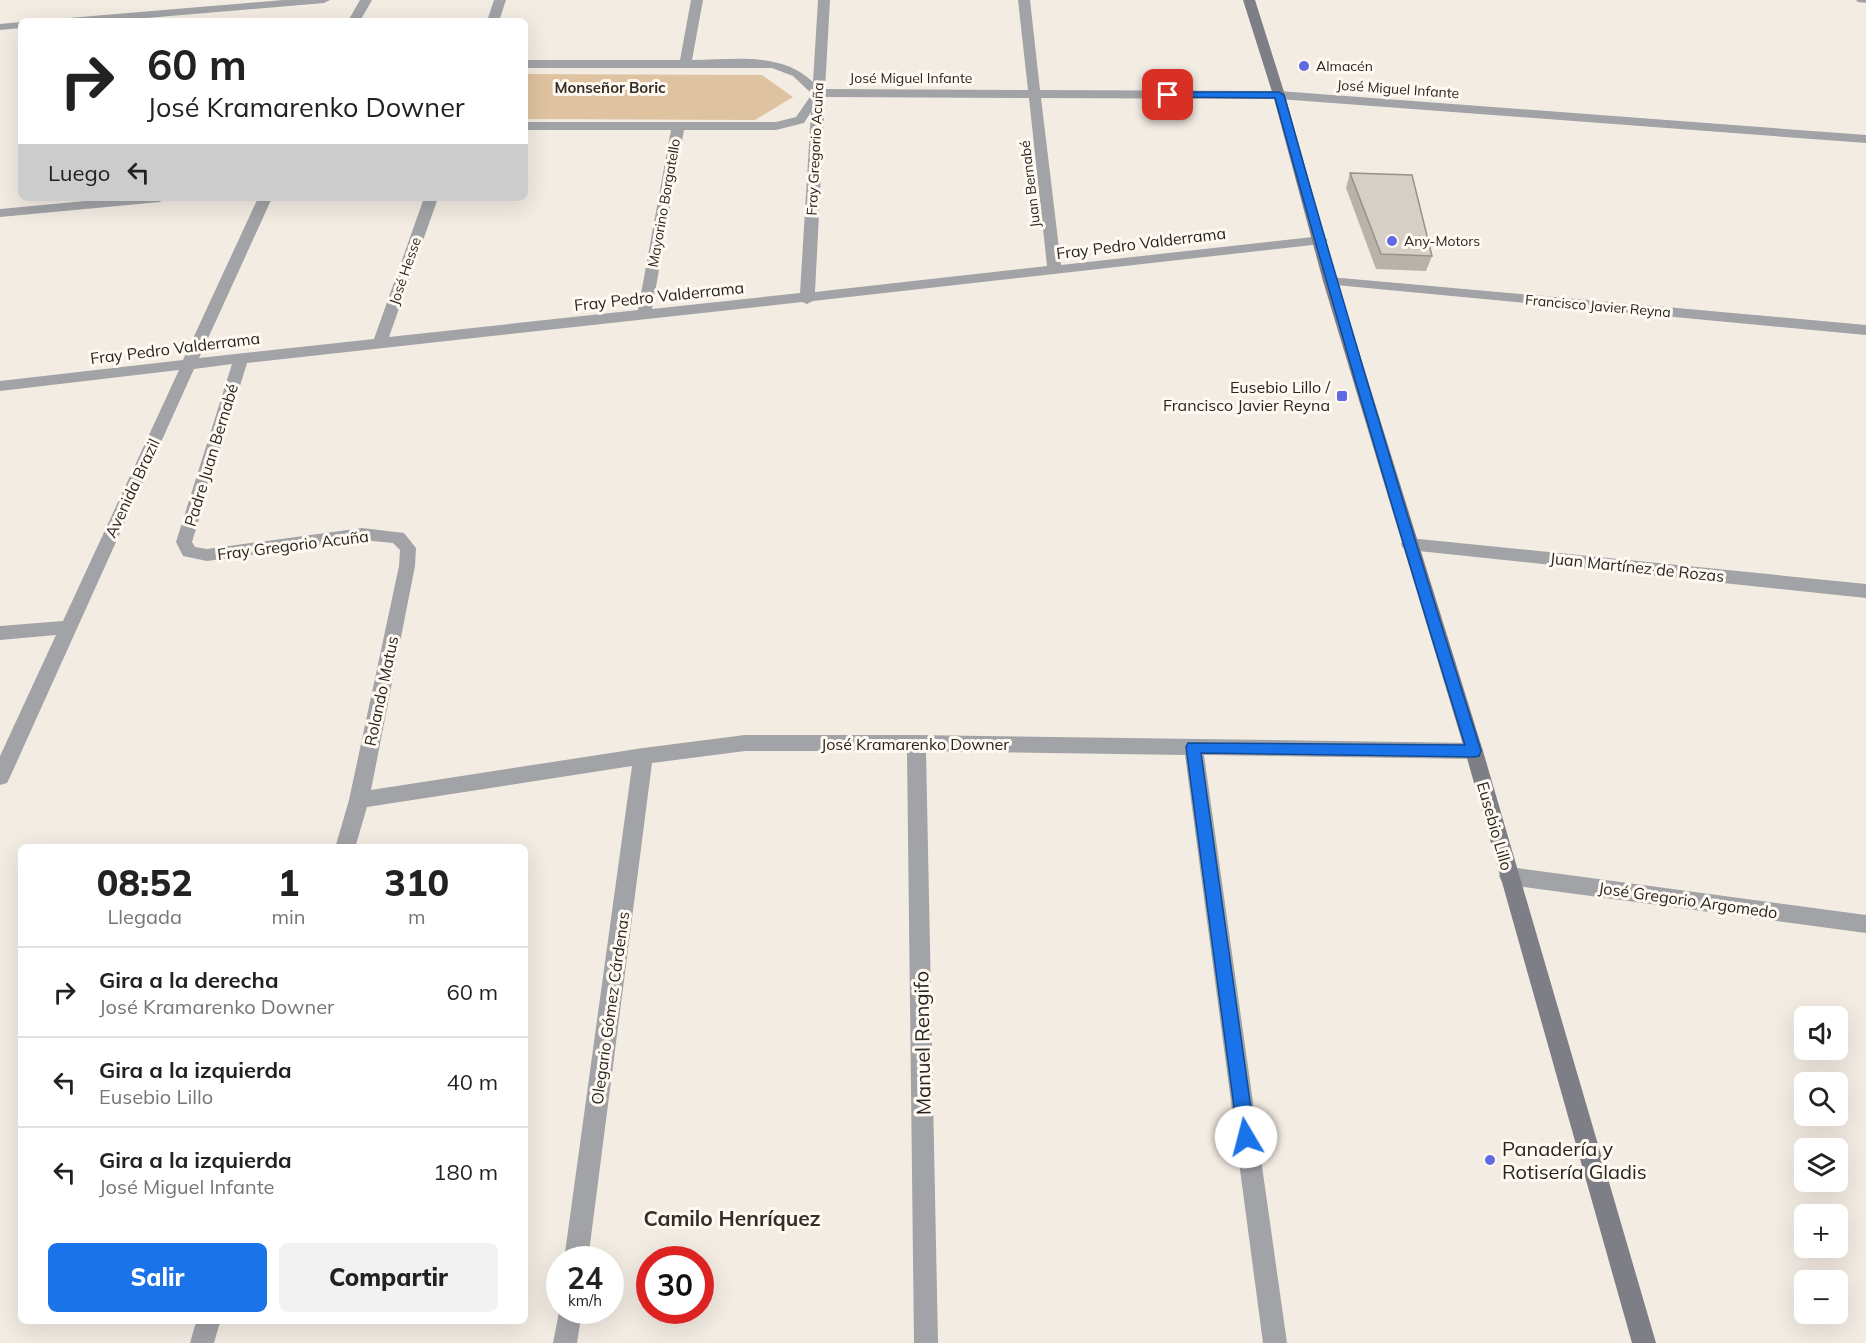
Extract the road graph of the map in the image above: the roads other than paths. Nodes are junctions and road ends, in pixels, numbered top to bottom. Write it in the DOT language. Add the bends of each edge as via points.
graph roads {
  1 [pos="324,0"];
  2 [pos="366,0"];
  3 [pos="500,0"];
  4 [pos="697,0"];
  5 [pos="824,0"];
  6 [pos="1023,0"];
  7 [pos="1249,0"];
  8 [pos="105,18"];
  9 [pos="356,18"];
  10 [pos="494,18"];
  11 [pos="18,25"];
  12 [pos="0,27"];
  13 [pos="528,64"];
  14 [pos="685,64"];
  15 [pos="818,93"];
  16 [pos="1035,94"];
  17 [pos="1279,95"];
  18 [pos="528,126"];
  19 [pos="678,127"];
  20 [pos="1866,139"];
  21 [pos="128,201"];
  22 [pos="264,201"];
  23 [pos="430,201"];
  24 [pos="0,213"];
  25 [pos="1321,240"];
  26 [pos="1055,271"];
  27 [pos="1330,281"];
  28 [pos="807,298"];
  29 [pos="644,315"];
  30 [pos="1866,330"];
  31 [pos="380,343"];
  32 [pos="241,358"];
  33 [pos="189,364"];
  34 [pos="0,386"];
  35 [pos="398,537"];
  36 [pos="1409,544"];
  37 [pos="189,552"];
  38 [pos="1866,591"];
  39 [pos="69,627"];
  40 [pos="0,633"];
  41 [pos="916,743"];
  42 [pos="1193,747"];
  43 [pos="1474,751"];
  44 [pos="643,756"];
  45 [pos="0,777"];
  46 [pos="359,800"];
  47 [pos="346,844"];
  48 [pos="1509,876"];
  49 [pos="1866,924"];
  50 [pos="578,1246"];
  51 [pos="207,1324"];
  52 [pos="568,1324"];
  53 [pos="202,1343"];
  54 [pos="565,1343"];
  55 [pos="926,1343"];
  56 [pos="1275,1343"];
  57 [pos="1644,1343"];
  1 -- 8 [label="street"];
  2 -- 9 [label="street"];
  3 -- 10 [label="street"];
  4 -- 14 [label="street"];
  5 -- 15 [label="street, Fray Gregorio Acuña"];
  6 -- 16 [label="street, Juan Bernabé"];
  7 -- 17 [label="street, Eusebio Lillo"];
  11 -- 12 [label="street"];
  13 -- 14 [label="street"];
  14 -- 15 [label="street" via="773,64 797,74"];
  15 -- 16 [label="street, José Miguel Infante"];
  15 -- 19 [label="street" via="800,120 776,126"];
  15 -- 28 [label="street, Fray Gregorio Acuña"];
  16 -- 17 [label="street, José Miguel Infante"];
  16 -- 26 [label="street, Juan Bernabé"];
  17 -- 20 [label="street, José Miguel Infante"];
  17 -- 25 [label="street, Eusebio Lillo"];
  18 -- 19 [label="street"];
  19 -- 29 [label="street, Mayorino Borgatello"];
  21 -- 24 [label="street"];
  22 -- 33 [label="street, Avenida Brazil"];
  23 -- 31 [label="street, José Hesse"];
  25 -- 26 [label="street, Fray Pedro Valderrama"];
  25 -- 27 [label="street, Eusebio Lillo"];
  26 -- 28 [label="street, Fray Pedro Valderrama"];
  27 -- 30 [label="street, Francisco Javier Reyna"];
  27 -- 36 [label="street, Eusebio Lillo"];
  28 -- 29 [label="street, Fray Pedro Valderrama"];
  29 -- 31 [label="street, Fray Pedro Valderrama"];
  31 -- 32 [label="street, Fray Pedro Valderrama"];
  32 -- 33 [label="street, Fray Pedro Valderrama"];
  32 -- 37 [label="street, Padre Juan Bernabé" via="184,542"];
  33 -- 34 [label="street, Fray Pedro Valderrama"];
  33 -- 39 [label="street, Avenida Brazil"];
  35 -- 37 [label="street, Fray Gregorio Acuña" via="362,534 207,555"];
  35 -- 46 [label="street, Rolando Matus" via="408,548 407,566"];
  36 -- 38 [label="street, Juan Martínez de Rozas"];
  36 -- 43 [label="street, Eusebio Lillo"];
  39 -- 40 [label="street"];
  39 -- 45 [label="street, Avenida Brazil"];
  41 -- 42 [label="street, José Kramarenko Downer"];
  41 -- 44 [label="street, José Kramarenko Downer" via="745,743"];
  41 -- 55 [label="street, Manuel Rengifo"];
  42 -- 43 [label="street, José Kramarenko Downer"];
  42 -- 56 [label="street"];
  43 -- 48 [label="street, Eusebio Lillo"];
  44 -- 46 [label="street, José Kramarenko Downer"];
  44 -- 50 [label="street, Olegario Gómez Cárdenas"];
  46 -- 47 [label="street, Rolando Matus"];
  48 -- 49 [label="street, José Gregorio Argomedo"];
  48 -- 57 [label="street, Eusebio Lillo"];
  51 -- 53 [label="street"];
  52 -- 54 [label="street"];
}
